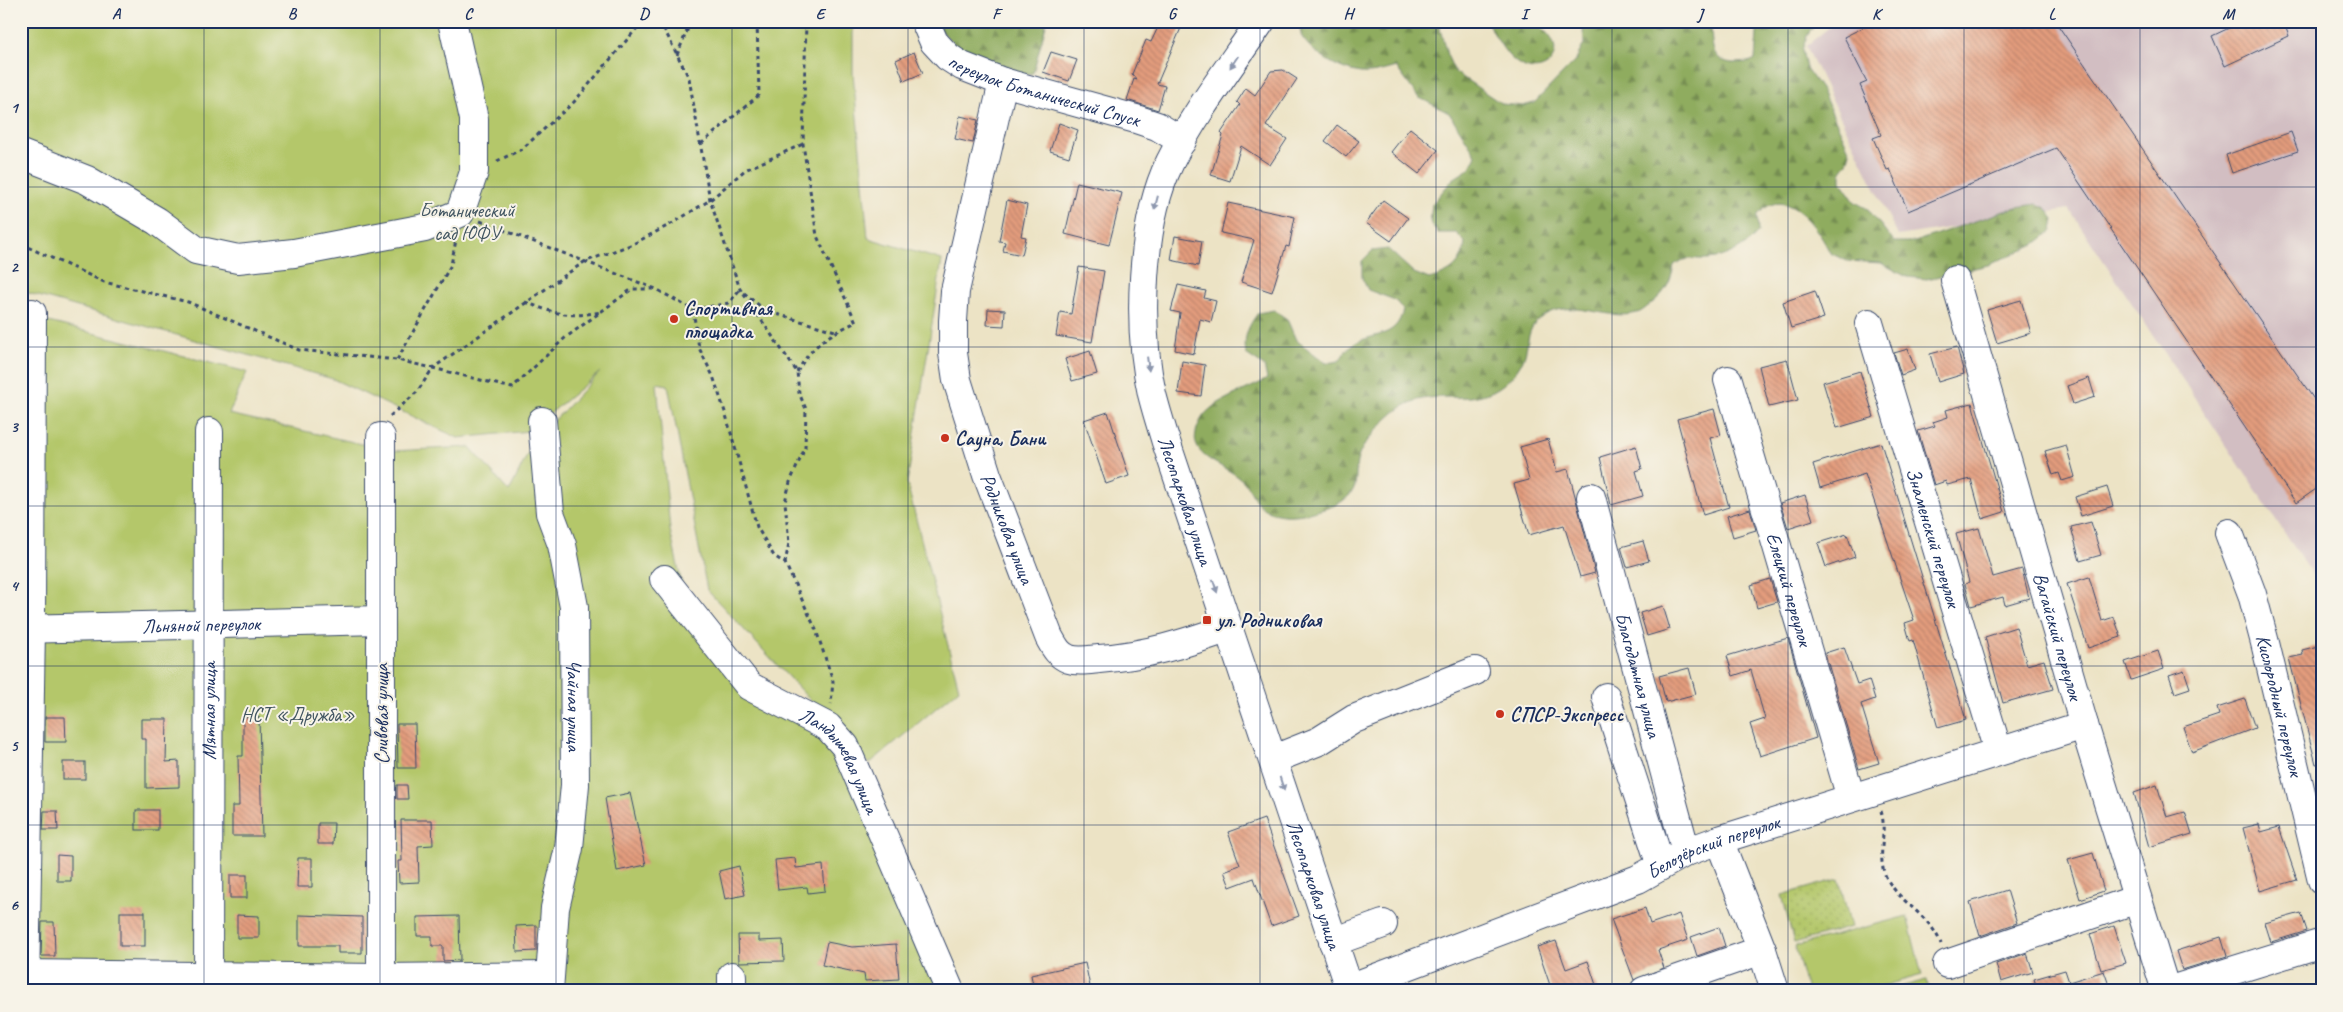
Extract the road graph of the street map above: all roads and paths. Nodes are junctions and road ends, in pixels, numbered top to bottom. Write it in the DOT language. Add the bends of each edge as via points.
graph roads {
  1 [pos="452,21"];
  2 [pos="643,21"];
  3 [pos="660,21"];
  4 [pos="691,21"];
  5 [pos="757,21"];
  6 [pos="806,21"];
  7 [pos="925,21"];
  8 [pos="1261,21"];
  9 [pos="677,55"];
  10 [pos="1003,82"];
  11 [pos="1182,141"];
  12 [pos="701,144"];
  13 [pos="803,144"];
  14 [pos="21,154"];
  15 [pos="474,172"];
  16 [pos="710,200"];
  17 [pos="460,213"];
  18 [pos="21,244"];
  19 [pos="584,262"];
  20 [pos="1955,280"];
  21 [pos="656,289"];
  22 [pos="740,289"];
  23 [pos="525,302"];
  24 [pos="693,310"];
  25 [pos="604,311"];
  26 [pos="32,313"];
  27 [pos="1869,323"];
  28 [pos="836,332"];
  29 [pos="398,360"];
  30 [pos="433,368"];
  31 [pos="797,372"];
  32 [pos="1728,380"];
  33 [pos="542,421"];
  34 [pos="209,432"];
  35 [pos="381,437"];
  36 [pos="1591,497"];
  37 [pos="2229,533"];
  38 [pos="785,563"];
  39 [pos="664,580"];
  40 [pos="381,620"];
  41 [pos="208,623"];
  42 [pos="1229,628"];
  43 [pos="26,629"];
  44 [pos="1475,671"];
  45 [pos="1606,697"];
  46 [pos="2084,725"];
  47 [pos="828,727"];
  48 [pos="1998,751"];
  49 [pos="1274,758"];
  50 [pos="1863,794"];
  51 [pos="1718,840"];
  52 [pos="1686,852"];
  53 [pos="1661,866"];
  54 [pos="2322,880"];
  55 [pos="2137,899"];
  56 [pos="1383,924"];
  57 [pos="1333,942"];
  58 [pos="2322,943"];
  59 [pos="1762,950"];
  60 [pos="1947,964"];
  61 [pos="24,980"];
  62 [pos="208,984"];
  63 [pos="549,984"];
  64 [pos="381,985"];
  65 [pos="1350,990"];
  66 [pos="950,991"];
  67 [pos="1644,991"];
  68 [pos="1776,991"];
  69 [pos="2166,991"];
  1 -- 15 [label="street" via="474,119"];
  2 -- 15 [label="path" via="574,102 522,149"];
  3 -- 9 [label="path"];
  4 -- 9 [label="path"];
  5 -- 12 [label="path" via="759,95"];
  6 -- 13 [label="path"];
  7 -- 10 [label="street, переулок Ботанический Спуск" via="934,42 948,57"];
  8 -- 11 [label="street, Лесопарковая улица, one-way"];
  9 -- 12 [label="path" via="689,78"];
  10 -- 11 [label="street, переулок Ботанический Спуск" via="1136,119 1157,126"];
  10 -- 42 [label="street, Родниковая улица" via="956,291 952,321 953,354 957,380 987,476 1049,637 1058,652 1078,661 1152,653"];
  11 -- 42 [label="street, Лесопарковая улица, one-way" via="1161,185 1151,221 1145,267 1146,350 1152,394"];
  12 -- 16 [label="path"];
  13 -- 16 [label="path" via="745,170"];
  13 -- 28 [label="path" via="817,236 856,322"];
  14 -- 17 [label="street" via="87,180 157,221 196,250 238,259 294,253 425,228"];
  15 -- 17 [label="street"];
  16 -- 19 [label="path" via="633,244"];
  16 -- 22 [label="path"];
  17 -- 19 [label="path"];
  17 -- 29 [label="path" via="451,264"];
  18 -- 29 [label="path" via="104,282 188,302 299,350"];
  19 -- 21 [label="path"];
  19 -- 23 [label="path"];
  20 -- 46 [label="street, Вагайский переулок"];
  21 -- 24 [label="path"];
  21 -- 25 [label="path" via="632,289"];
  22 -- 24 [label="path" via="729,303"];
  22 -- 28 [label="path" via="766,311"];
  22 -- 31 [label="path"];
  23 -- 25 [label="path" via="554,313 578,316"];
  23 -- 30 [label="path"];
  24 -- 38 [label="path" via="699,348 713,376 726,415 757,527 774,556"];
  25 -- 30 [label="path" via="565,338 512,388"];
  26 -- 43 [label="street"];
  27 -- 48 [label="street, Знаменский переулок"];
  28 -- 31 [label="path" via="808,352"];
  29 -- 30 [label="path"];
  30 -- 35 [label="path" via="417,392 382,423"];
  31 -- 38 [label="path" via="799,393 806,409 805,448 785,502 789,543"];
  32 -- 50 [label="street, Елецкий переулок"];
  33 -- 63 [label="street, Чайная улица" via="550,513 562,545 574,607 575,785 569,848 555,908"];
  34 -- 41 [label="street, Мятная улица"];
  35 -- 40 [label="street, Сливовая улица"];
  36 -- 52 [label="street, Благодатная улица"];
  37 -- 54 [label="street, Кислородный переулок" via="2244,568 2265,643"];
  38 -- 47 [label="path" via="816,630 833,681"];
  39 -- 47 [label="street, Ландышевая улица" via="749,686"];
  40 -- 41 [label="street, Льняной переулок"];
  40 -- 64 [label="street, Сливовая улица"];
  41 -- 43 [label="street, Льняной переулок"];
  41 -- 62 [label="street, Мятная улица"];
  42 -- 49 [label="street, Лесопарковая улица"];
  43 -- 61 [label="street"];
  44 -- 49 [label="street" via="1354,719 1319,740"];
  45 -- 53 [label="street"];
  46 -- 48 [label="street, Белозёрский переулок"];
  46 -- 55 [label="street, Вагайский переулок"];
  47 -- 66 [label="street, Ландышевая улица" via="845,746"];
  48 -- 50 [label="street, Белозёрский переулок"];
  49 -- 57 [label="street, Лесопарковая улица, one-way"];
  50 -- 51 [label="street, Белозёрский переулок"];
  50 -- 60 [label="path" via="1883,817 1881,865 1886,878 1936,932"];
  51 -- 52 [label="street, Белозёрский переулок"];
  51 -- 59 [label="street"];
  52 -- 53 [label="street, Белозёрский переулок"];
  53 -- 65 [label="street, Белозёрский переулок" via="1638,879"];
  55 -- 60 [label="street"];
  55 -- 69 [label="street, Вагайский переулок"];
  56 -- 57 [label="street"];
  57 -- 65 [label="street, Лесопарковая улица"];
  58 -- 69 [label="street"];
  59 -- 67 [label="street"];
  59 -- 68 [label="street"];
  61 -- 62 [label="street"];
  62 -- 64 [label="street"];
  63 -- 64 [label="street"];
}
